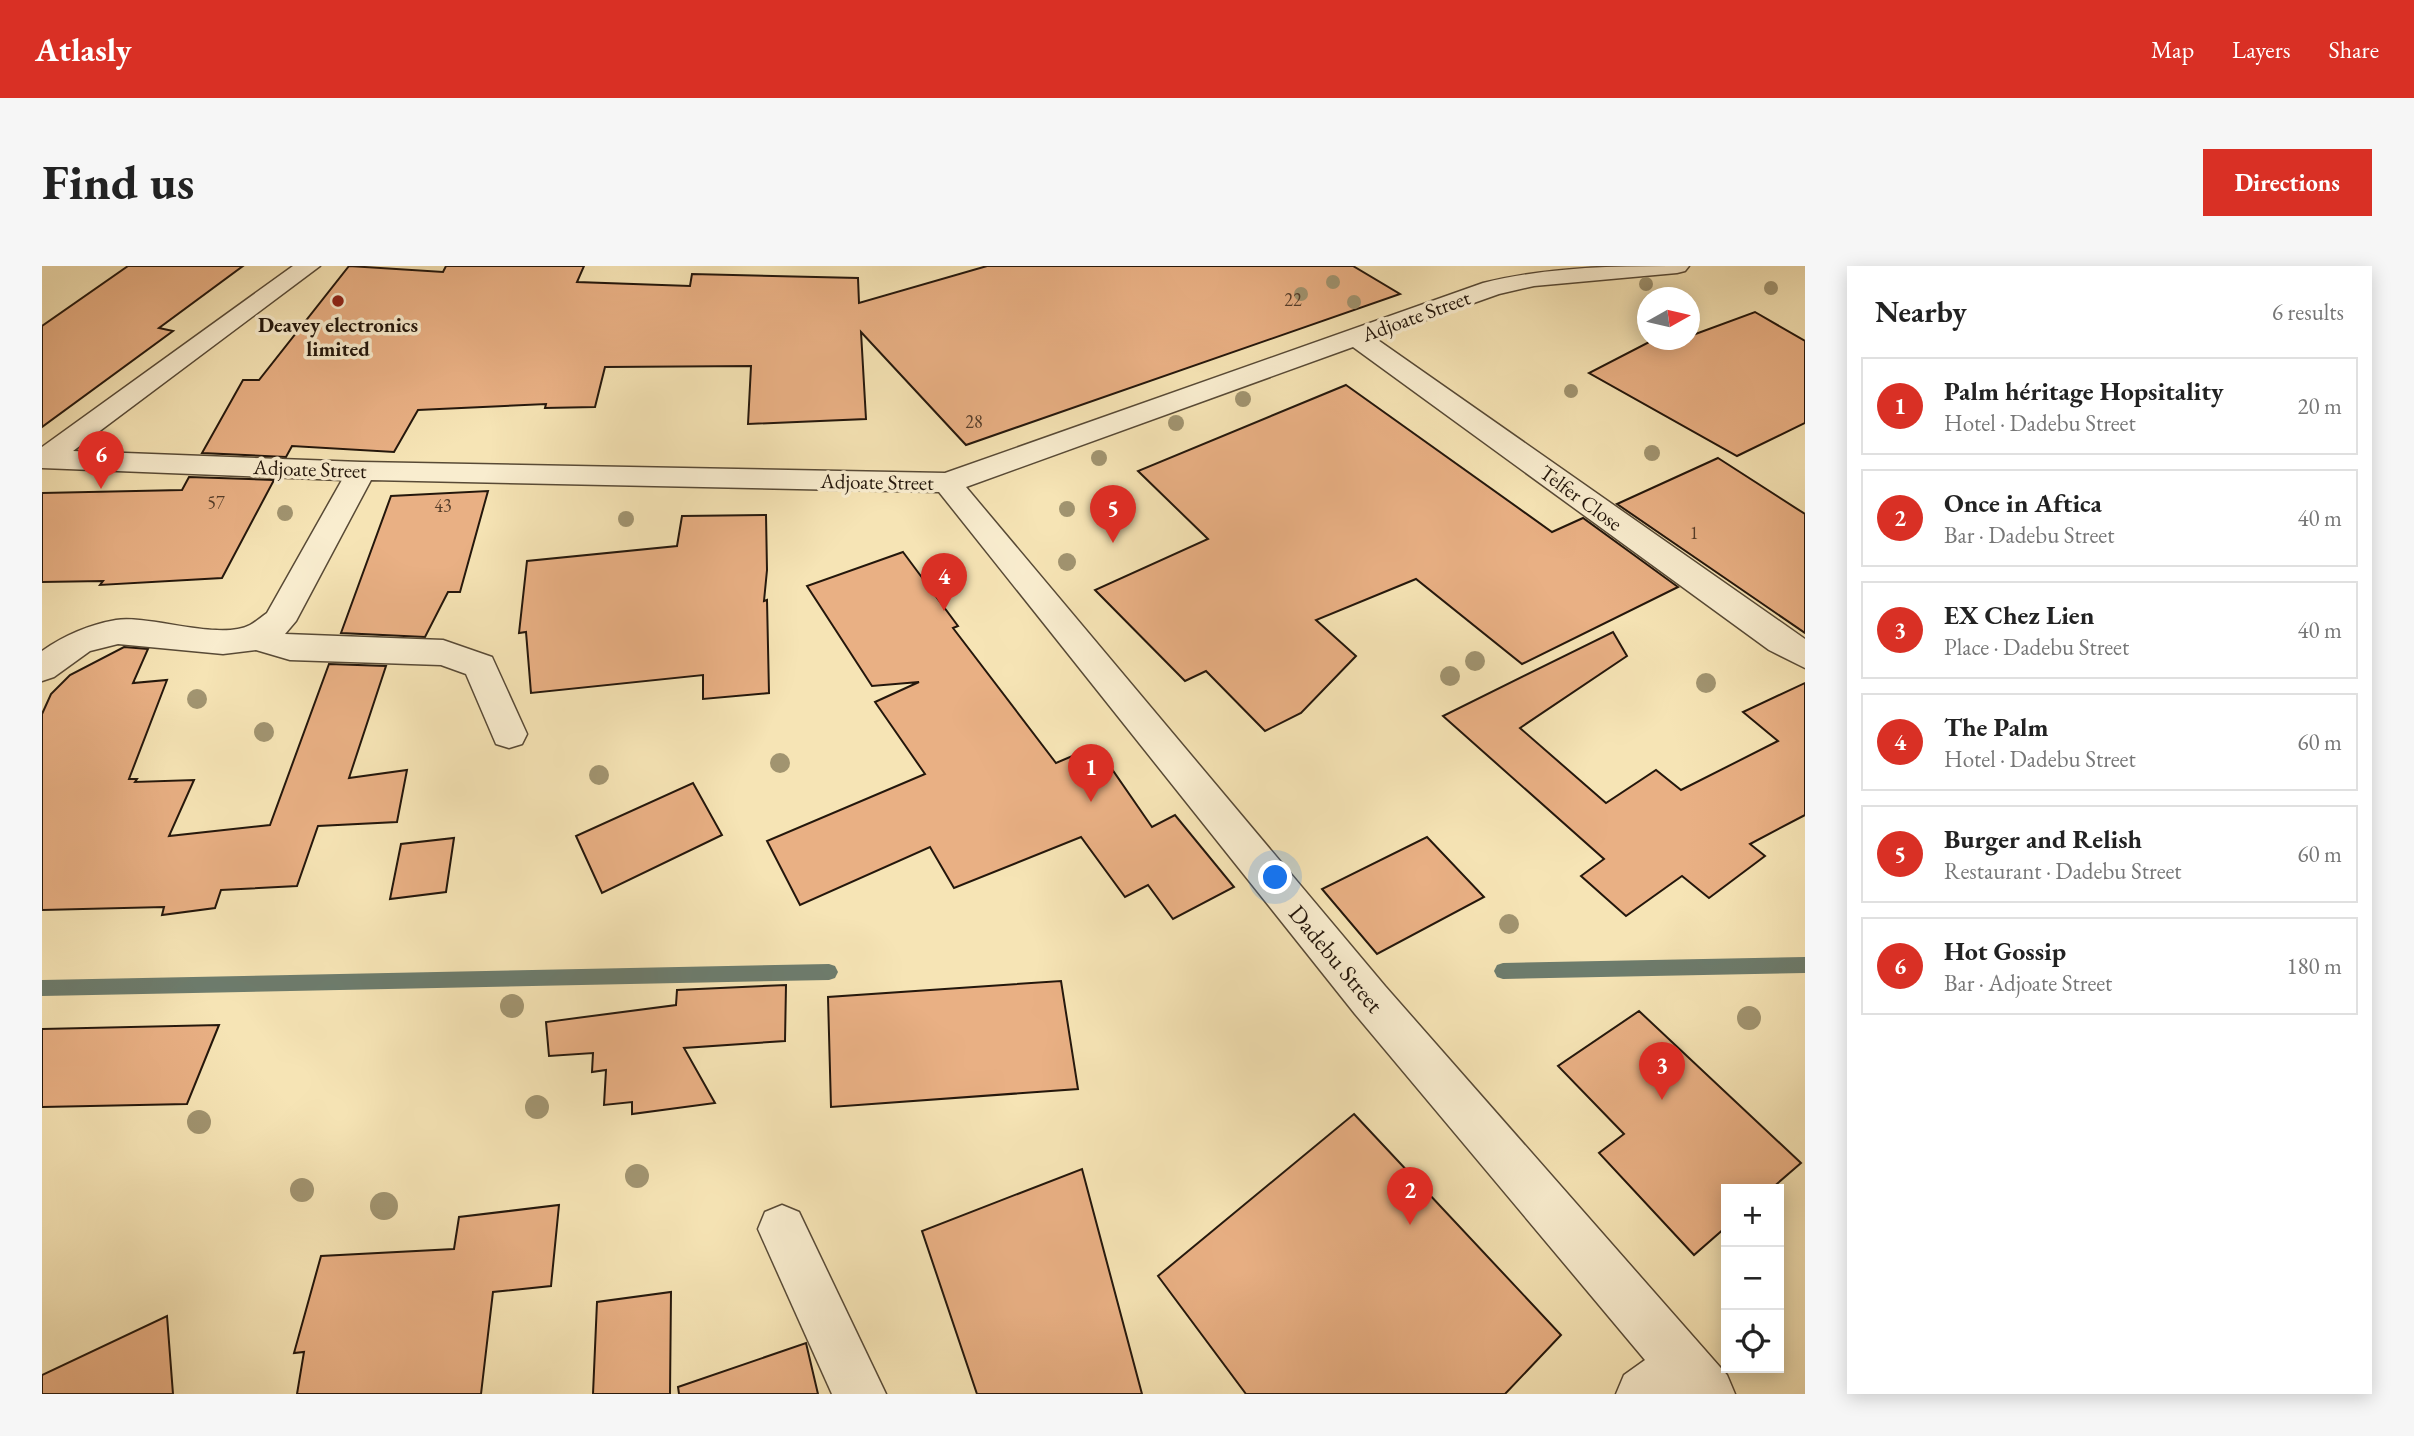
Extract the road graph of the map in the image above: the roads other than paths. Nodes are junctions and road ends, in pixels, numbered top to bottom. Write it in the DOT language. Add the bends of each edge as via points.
graph roads {
  1 [pos="308,266"];
  2 [pos="1677,266"];
  3 [pos="1358,338"];
  4 [pos="43,459"];
  5 [pos="361,471"];
  6 [pos="947,483"];
  7 [pos="256,638"];
  8 [pos="1805,655"];
  9 [pos="42,668"];
  10 [pos="509,734"];
  11 [pos="782,1229"];
  12 [pos="1677,1384"];
  13 [pos="859,1394"];
  1 -- 4 [label="street"];
  2 -- 3 [label="street, Adjoate Street" via="1484,281"];
  3 -- 6 [label="street, Adjoate Street"];
  3 -- 8 [label="street, Telfer Close"];
  4 -- 5 [label="street, Adjoate Street"];
  5 -- 6 [label="street, Adjoate Street"];
  5 -- 7 [label="street" via="279,621"];
  6 -- 12 [label="street, Dadebu Street"];
  7 -- 9 [label="street" via="223,642 118,632 79,642"];
  7 -- 10 [label="street" via="290,648 443,653 461,658 480,666"];
  11 -- 13 [label="street"];
}
